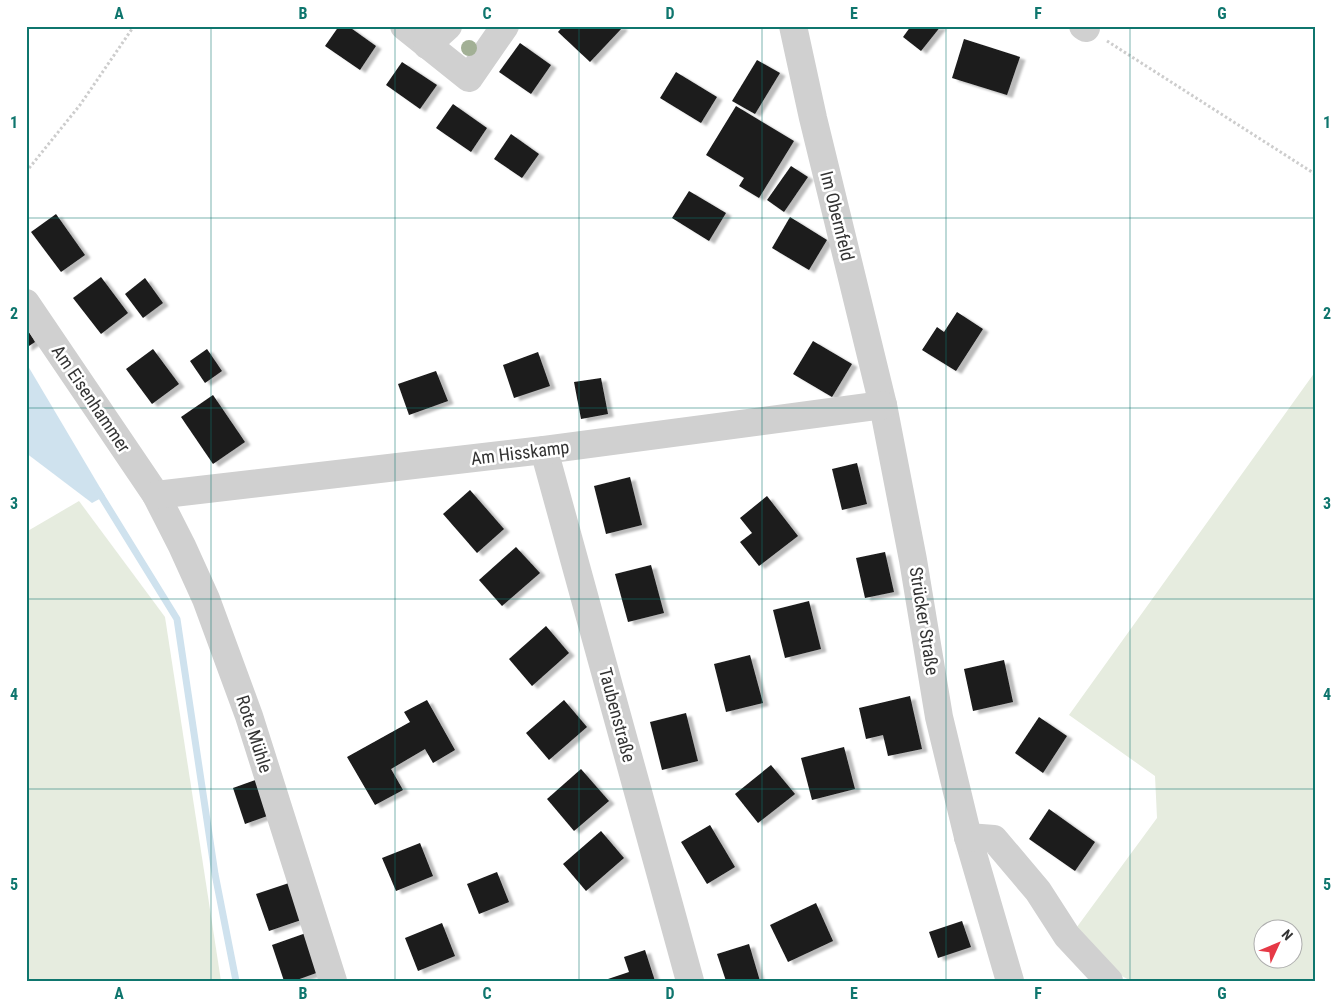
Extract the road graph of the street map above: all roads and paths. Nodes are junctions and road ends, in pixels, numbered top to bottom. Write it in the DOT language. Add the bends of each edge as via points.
graph roads {
  1 [pos="134,26"];
  2 [pos="404,26"];
  3 [pos="448,26"];
  4 [pos="793,26"];
  5 [pos="503,27"];
  6 [pos="1084,27"];
  7 [pos="427,45"];
  8 [pos="26,172"];
  9 [pos="1315,174"];
  10 [pos="26,303"];
  11 [pos="883,405"];
  12 [pos="544,450"];
  13 [pos="156,495"];
  14 [pos="968,836"];
  15 [pos="333,981"];
  16 [pos="690,981"];
  17 [pos="1010,981"];
  18 [pos="1109,981"];
  1 -- 8 [label="path" via="80,105"];
  2 -- 7 [label="street"];
  3 -- 7 [label="street"];
  4 -- 11 [label="street, Im Obernfeld"];
  5 -- 7 [label="street" via="469,78"];
  6 -- 9 [label="path"];
  10 -- 13 [label="street, Am Eisenhammer"];
  11 -- 12 [label="street, Am Hisskamp"];
  11 -- 14 [label="street, Strücker Straße" via="914,560 939,717"];
  12 -- 13 [label="street, Am Hisskamp"];
  12 -- 16 [label="street, Taubenstraße"];
  13 -- 15 [label="street, Rote Mühle" via="206,599 249,716"];
  14 -- 17 [label="street, Strücker Straße"];
  14 -- 18 [label="street" via="994,840 1038,891 1066,936"];
}
